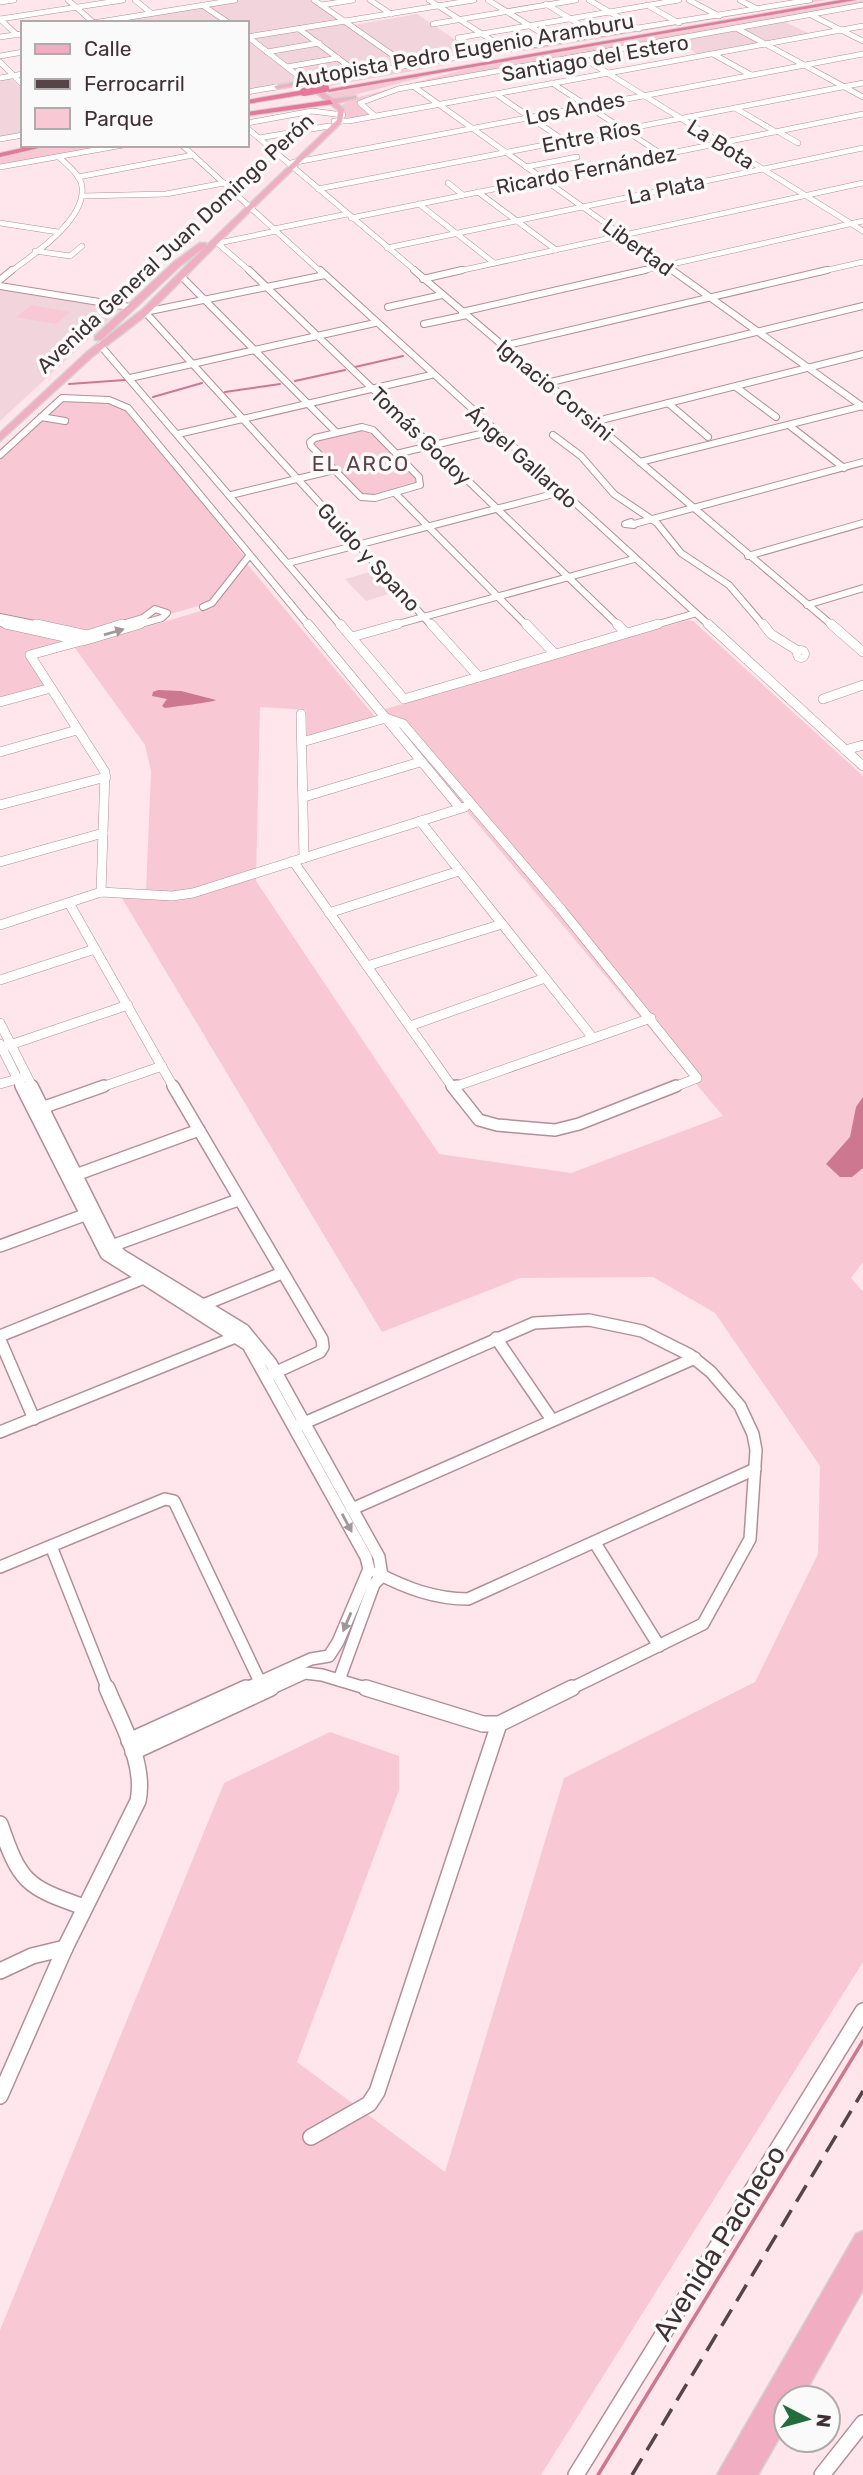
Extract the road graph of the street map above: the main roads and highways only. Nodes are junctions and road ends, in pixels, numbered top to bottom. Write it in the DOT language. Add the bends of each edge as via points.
graph roads {
  1 [pos="835,0"];
  2 [pos="853,0"];
  3 [pos="523,53"];
  4 [pos="482,64"];
  5 [pos="363,73"];
  6 [pos="306,82"];
  7 [pos="275,87"];
  8 [pos="327,89"];
  9 [pos="248,94"];
  10 [pos="354,97"];
  11 [pos="330,102"];
  12 [pos="248,104"];
  13 [pos="248,114"];
  14 [pos="337,118"];
  15 [pos="21,147"];
  16 [pos="34,147"];
  17 [pos="0,152"];
  18 [pos="248,204"];
  19 [pos="177,264"];
  20 [pos="192,267"];
  21 [pos="117,320"];
  22 [pos="132,323"];
  23 [pos="0,429"];
  24 [pos="0,438"];
  25 [pos="863,2241"];
  26 [pos="863,2270"];
  27 [pos="798,2384"];
  28 [pos="772,2430"];
  29 [pos="728,2475"];
  30 [pos="746,2475"];
  1 -- 3 [label="highway, Autopista Pedro Eugenio Aramburu"];
  2 -- 4 [label="highway, Autopista Pedro Eugenio Aramburu"];
  3 -- 5 [label="highway"];
  3 -- 8 [label="highway, Autopista Pedro Eugenio Aramburu"];
  4 -- 8 [label="highway, Autopista Pedro Eugenio Aramburu"];
  4 -- 10 [label="highway"];
  5 -- 6 [label="main road"];
  6 -- 7 [label="main road"];
  6 -- 11 [label="main road"];
  7 -- 9 [label="highway"];
  8 -- 12 [label="highway, Autopista Pedro Eugenio Aramburu, bridge"];
  10 -- 11 [label="main road"];
  10 -- 14 [label="main road" via="342,103"];
  11 -- 13 [label="highway"];
  11 -- 14 [label="main road, Avenida General Juan Domingo Perón"];
  14 -- 18 [label="main road, Avenida General Juan Domingo Perón"];
  15 -- 17 [label="highway"];
  16 -- 17 [label="highway"];
  18 -- 19 [label="main road, Avenida General Juan Domingo Perón"];
  18 -- 20 [label="main road, Avenida General Juan Domingo Perón"];
  19 -- 20 [label="main road"];
  19 -- 21 [label="main road, Avenida General Juan Domingo Perón"];
  20 -- 22 [label="main road, Avenida General Juan Domingo Perón"];
  21 -- 22 [label="main road"];
  21 -- 23 [label="main road, Avenida General Juan Domingo Perón"];
  22 -- 24 [label="main road, Avenida General Juan Domingo Perón" via="100,345"];
  25 -- 29 [label="main road"];
  26 -- 27 [label="main road"];
  28 -- 30 [label="main road"];
}
